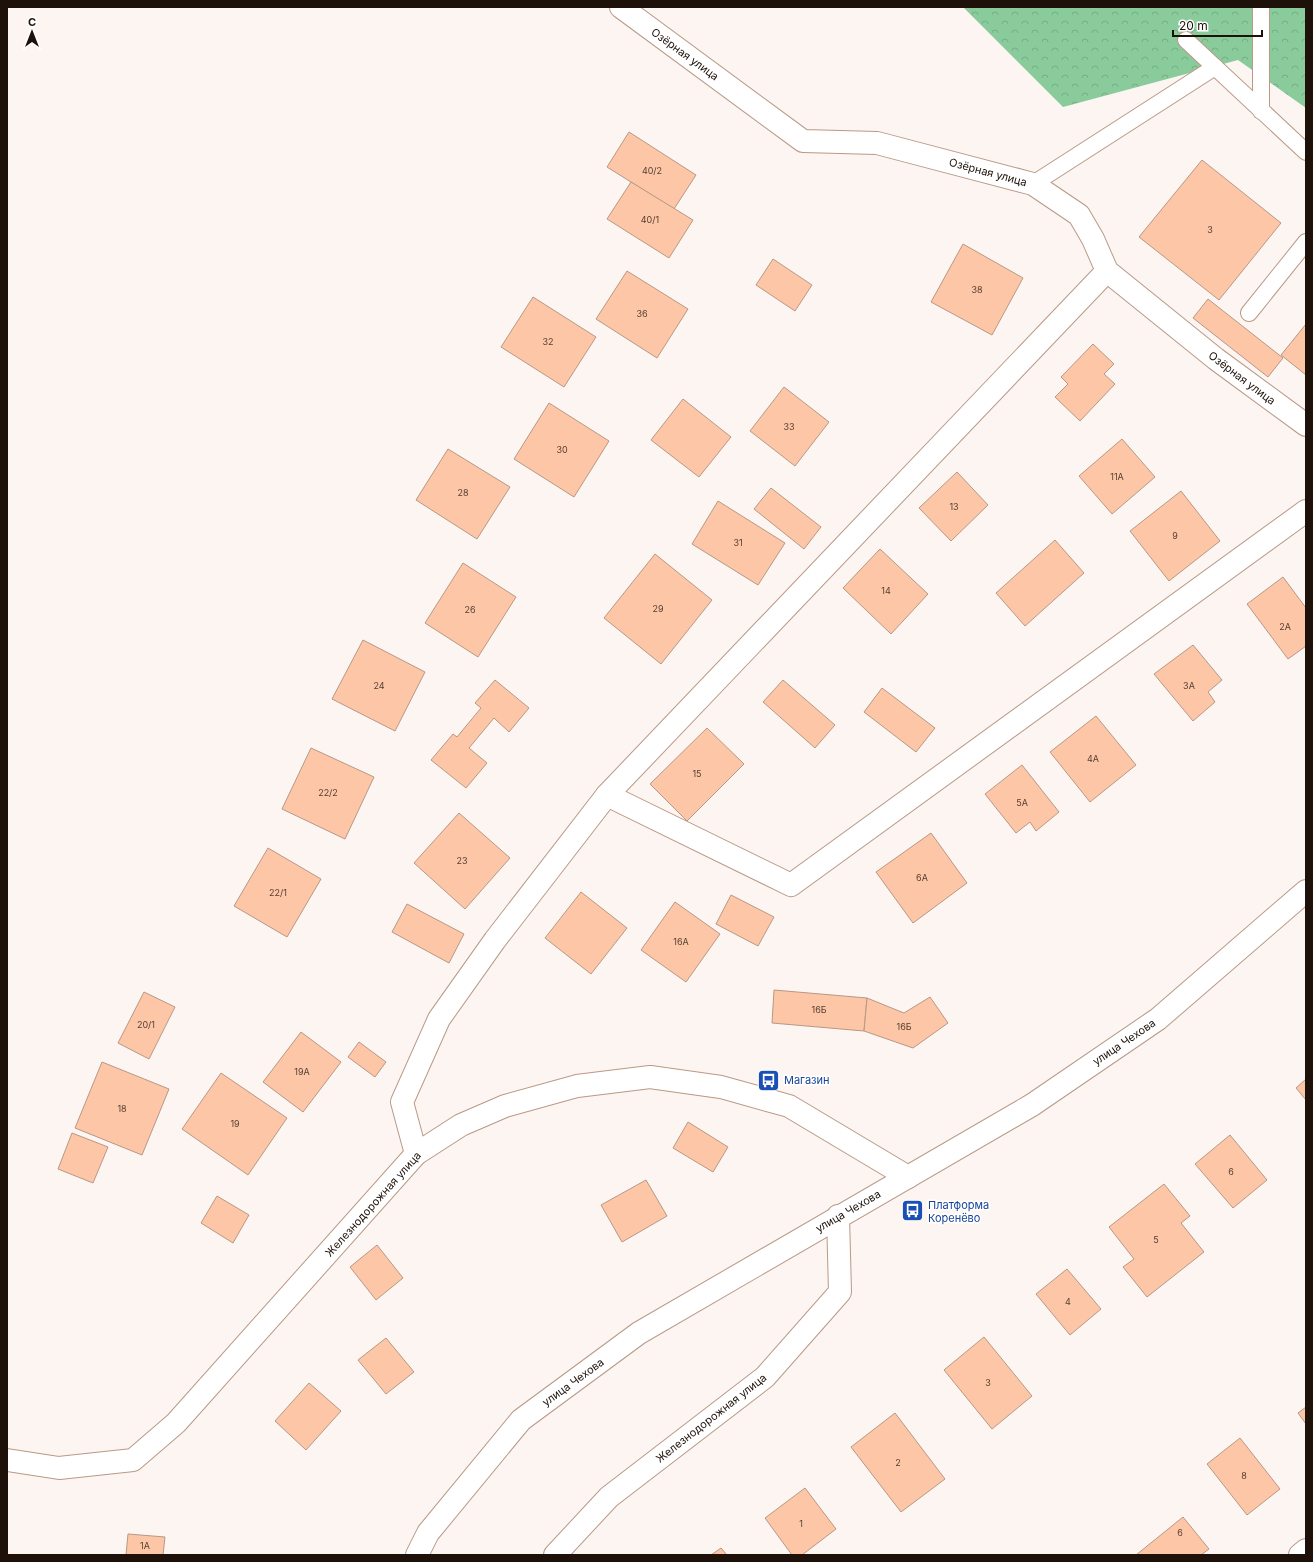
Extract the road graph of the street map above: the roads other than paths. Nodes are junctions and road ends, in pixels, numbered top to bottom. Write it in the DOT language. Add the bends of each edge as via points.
graph roads {
  1 [pos="621,7"];
  2 [pos="1261,7"];
  3 [pos="1186,40"];
  4 [pos="1215,67"];
  5 [pos="1261,110"];
  6 [pos="1306,152"];
  7 [pos="1033,184"];
  8 [pos="1306,242"];
  9 [pos="1107,271"];
  10 [pos="1249,313"];
  11 [pos="1306,425"];
  12 [pos="1306,511"];
  13 [pos="607,795"];
  14 [pos="1306,891"];
  15 [pos="416,1154"];
  16 [pos="908,1177"];
  17 [pos="838,1216"];
  18 [pos="7,1460"];
  19 [pos="1306,1550"];
  20 [pos="417,1555"];
  21 [pos="555,1555"];
  22 [pos="1300,1555"];
  1 -- 7 [label="street, Озёрная улица" via="802,141 877,143"];
  2 -- 5 [label="lane"];
  3 -- 4 [label="lane"];
  4 -- 5 [label="lane"];
  4 -- 7 [label="lane"];
  5 -- 6 [label="lane"];
  7 -- 9 [label="street, Озёрная улица" via="1079,215"];
  8 -- 10 [label="lane"];
  9 -- 11 [label="street, Озёрная улица" via="1216,359"];
  9 -- 13 [label="street"];
  12 -- 13 [label="street" via="791,885"];
  13 -- 15 [label="street" via="495,940 439,1018 402,1102"];
  14 -- 16 [label="street, улица Чехова" via="1158,1018 1032,1105"];
  15 -- 16 [label="street, Железнодорожная улица" via="461,1125 505,1106 577,1086 650,1077 721,1087 789,1106"];
  15 -- 18 [label="street, Железнодорожная улица" via="176,1423 133,1460 59,1468"];
  16 -- 17 [label="street, улица Чехова"];
  17 -- 20 [label="street, улица Чехова" via="639,1333 521,1420 428,1533"];
  17 -- 21 [label="street, Железнодорожная улица" via="840,1292 765,1377 610,1497"];
  19 -- 22 [label="street"];
}
